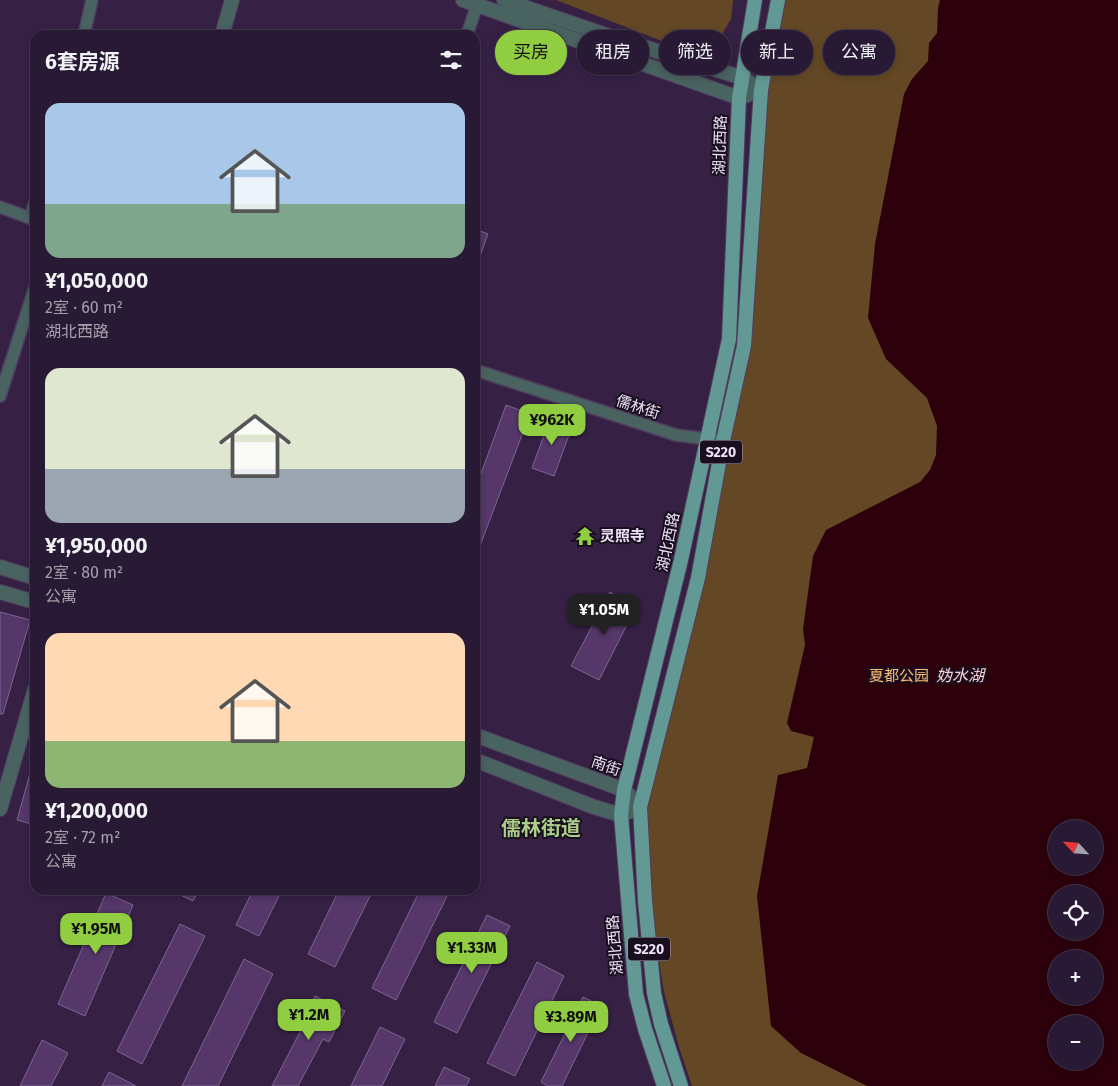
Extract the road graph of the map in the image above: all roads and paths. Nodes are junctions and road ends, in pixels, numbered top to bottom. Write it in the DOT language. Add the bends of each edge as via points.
graph roads {
  1 [pos="92,0"];
  2 [pos="232,0"];
  3 [pos="463,0"];
  4 [pos="504,0"];
  5 [pos="755,0"];
  6 [pos="778,0"];
  7 [pos="477,5"];
  8 [pos="85,30"];
  9 [pos="223,30"];
  10 [pos="469,30"];
  11 [pos="743,78"];
  12 [pos="761,90"];
  13 [pos="739,98"];
  14 [pos="0,207"];
  15 [pos="30,218"];
  16 [pos="30,302"];
  17 [pos="480,372"];
  18 [pos="0,396"];
  19 [pos="707,439"];
  20 [pos="723,441"];
  21 [pos="0,567"];
  22 [pos="30,576"];
  23 [pos="0,592"];
  24 [pos="30,601"];
  25 [pos="30,706"];
  26 [pos="480,737"];
  27 [pos="480,762"];
  28 [pos="624,790"];
  29 [pos="640,807"];
  30 [pos="0,809"];
  31 [pos="621,815"];
  32 [pos="664,1086"];
  33 [pos="682,1086"];
  1 -- 8 [label="street"];
  2 -- 9 [label="street"];
  3 -- 7 [label="street"];
  4 -- 11 [label="street"];
  5 -- 11 [label="main road, 湖北西路 / S220"];
  6 -- 12 [label="main road, S220"];
  7 -- 10 [label="street"];
  7 -- 13 [label="street"];
  11 -- 12 [label="street"];
  11 -- 13 [label="main road, 湖北西路 / S220"];
  12 -- 13 [label="street"];
  12 -- 20 [label="main road, S220" via="744,346"];
  13 -- 19 [label="main road, 湖北西路 / S220" via="729,339"];
  14 -- 15 [label="street"];
  16 -- 18 [label="street"];
  17 -- 19 [label="street, 儒林街" via="676,435"];
  19 -- 20 [label="street, 儒林街"];
  19 -- 28 [label="main road, 湖北西路 / S220" via="681,560"];
  20 -- 29 [label="main road, S220" via="698,578"];
  21 -- 22 [label="street"];
  23 -- 24 [label="street"];
  25 -- 30 [label="street"];
  26 -- 28 [label="street, 南街"];
  27 -- 31 [label="street"];
  28 -- 29 [label="street, 南街"];
  28 -- 31 [label="main road, 湖北西路 / S220"];
  29 -- 31 [label="street"];
  29 -- 33 [label="main road, S220" via="654,993"];
  31 -- 32 [label="main road, 湖北西路 / S220" via="636,994"];
}
